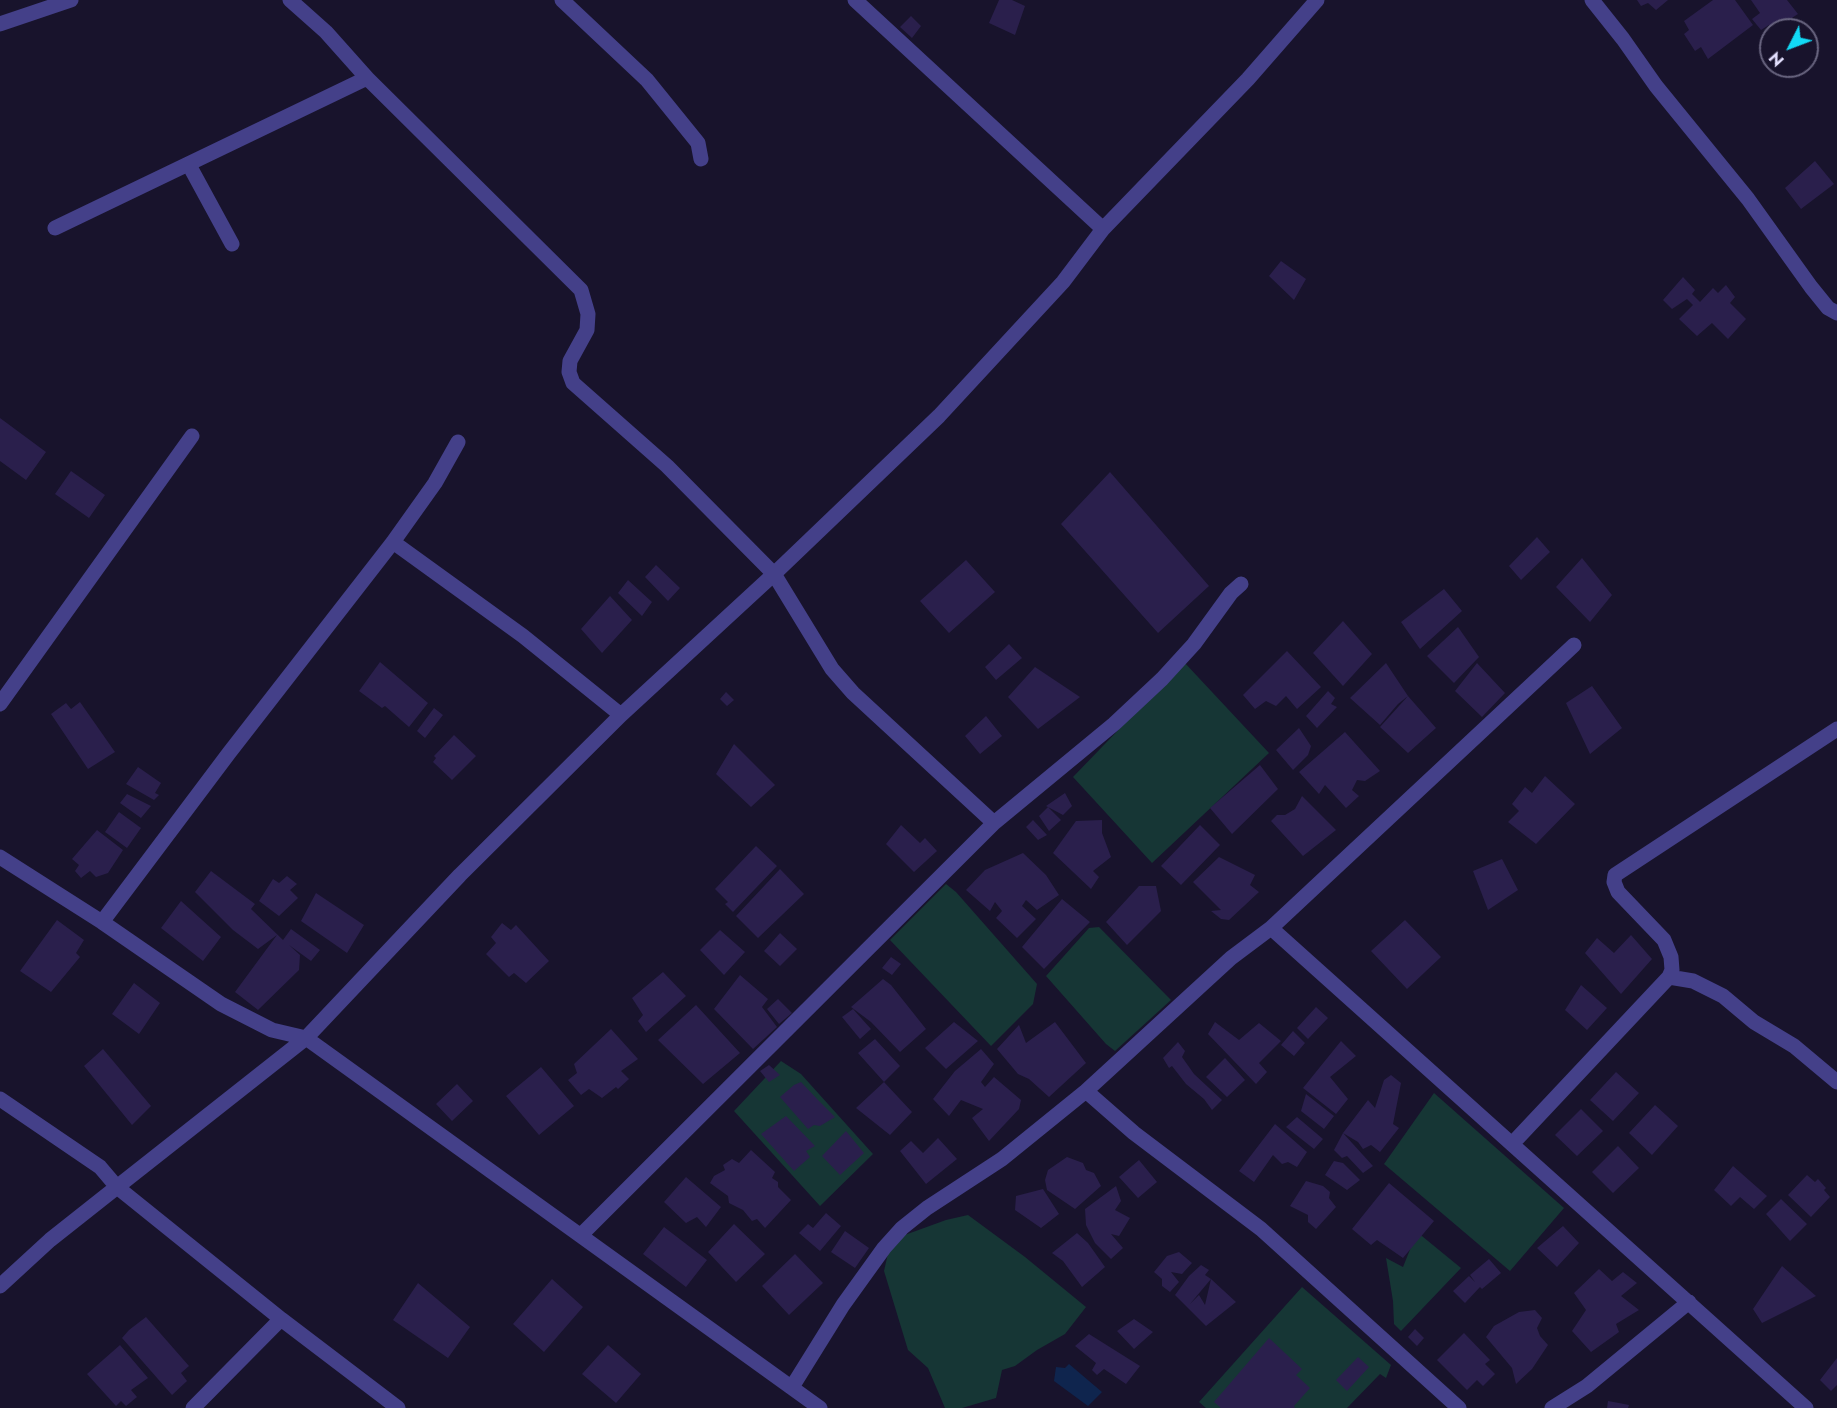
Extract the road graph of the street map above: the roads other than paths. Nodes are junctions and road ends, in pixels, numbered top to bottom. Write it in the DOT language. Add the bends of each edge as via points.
graph roads {
  1 [pos="71,0"];
  2 [pos="290,0"];
  3 [pos="562,0"];
  4 [pos="855,0"];
  5 [pos="1317,0"];
  6 [pos="1592,0"];
  7 [pos="0,24"];
  8 [pos="367,78"];
  9 [pos="702,159"];
  10 [pos="189,165"];
  11 [pos="55,228"];
  12 [pos="1103,229"];
  13 [pos="232,244"];
  14 [pos="1837,313"];
  15 [pos="192,436"];
  16 [pos="458,442"];
  17 [pos="393,542"];
  18 [pos="774,574"];
  19 [pos="1241,584"];
  20 [pos="1574,645"];
  21 [pos="0,704"];
  22 [pos="621,715"];
  23 [pos="1837,729"];
  24 [pos="994,823"];
  25 [pos="0,857"];
  26 [pos="102,922"];
  27 [pos="1272,928"];
  28 [pos="1669,977"];
  29 [pos="306,1038"];
  30 [pos="1837,1082"];
  31 [pos="1086,1091"];
  32 [pos="0,1099"];
  33 [pos="1512,1144"];
  34 [pos="117,1187"];
  35 [pos="581,1235"];
  36 [pos="0,1286"];
  37 [pos="1689,1302"];
  38 [pos="281,1319"];
  39 [pos="792,1387"];
  40 [pos="193,1408"];
  41 [pos="398,1408"];
  42 [pos="820,1408"];
  43 [pos="1459,1408"];
  44 [pos="1552,1408"];
  45 [pos="1806,1408"];
  1 -- 7 [label="street"];
  2 -- 8 [label="street" via="326,32"];
  3 -- 9 [label="street" via="646,80 698,143"];
  4 -- 12 [label="street"];
  5 -- 12 [label="street" via="1248,79"];
  6 -- 14 [label="street" via="1748,199 1811,287"];
  8 -- 10 [label="street"];
  8 -- 18 [label="street" via="581,290 588,314 587,330 570,361 573,383 667,466"];
  10 -- 11 [label="street"];
  10 -- 13 [label="street"];
  12 -- 18 [label="street" via="1063,282 939,416"];
  15 -- 21 [label="street"];
  16 -- 17 [label="street" via="435,483"];
  17 -- 22 [label="street" via="523,636"];
  17 -- 26 [label="street"];
  18 -- 22 [label="street"];
  18 -- 24 [label="street" via="832,669 853,693"];
  19 -- 24 [label="street" via="1162,679 1098,738"];
  20 -- 27 [label="street"];
  22 -- 29 [label="street" via="460,875"];
  23 -- 28 [label="street" via="1615,875 1618,892 1664,940 1671,957"];
  24 -- 35 [label="street"];
  25 -- 26 [label="street"];
  26 -- 29 [label="street" via="221,1004 272,1029"];
  27 -- 31 [label="street" via="1231,958"];
  27 -- 33 [label="street"];
  28 -- 30 [label="street" via="1693,981 1723,996"];
  28 -- 33 [label="street"];
  29 -- 34 [label="street"];
  29 -- 35 [label="street"];
  31 -- 39 [label="street" via="1002,1159 902,1228 843,1305"];
  31 -- 43 [label="street" via="1134,1133 1261,1228"];
  32 -- 34 [label="street" via="100,1167"];
  33 -- 37 [label="street"];
  34 -- 36 [label="street"];
  34 -- 38 [label="street"];
  35 -- 39 [label="street"];
  37 -- 44 [label="street" via="1587,1386"];
  37 -- 45 [label="street"];
  38 -- 40 [label="street"];
  38 -- 41 [label="street"];
  39 -- 42 [label="street"];
}
